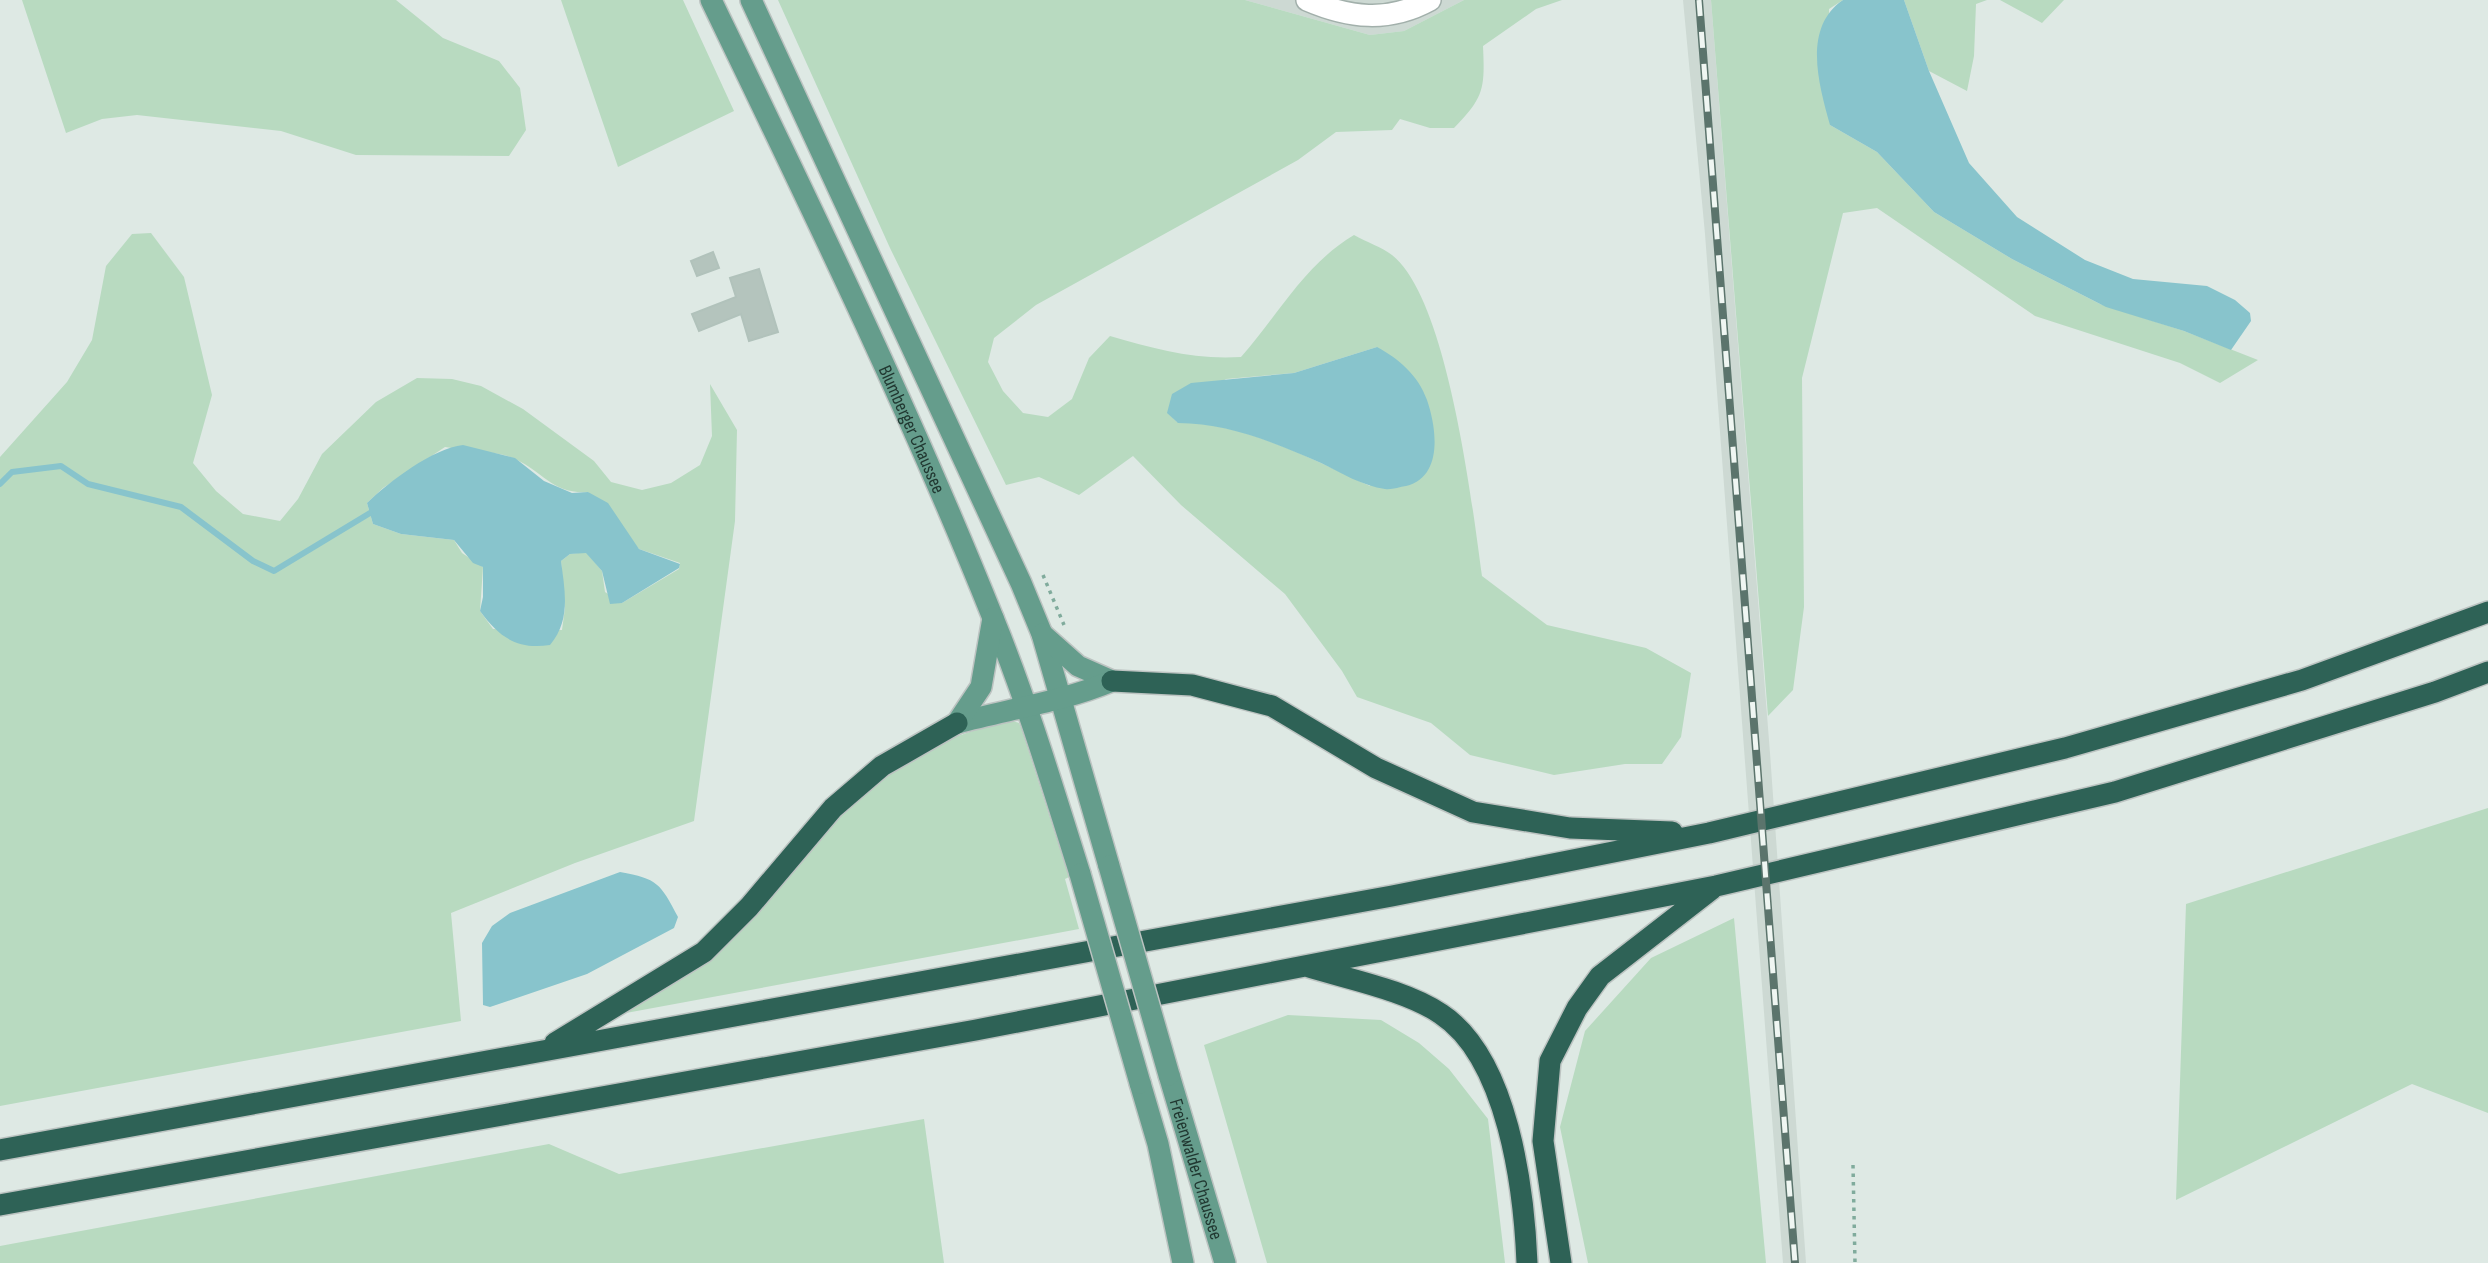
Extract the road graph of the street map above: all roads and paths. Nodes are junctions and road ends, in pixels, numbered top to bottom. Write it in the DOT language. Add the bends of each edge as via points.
graph roads {
  1 [pos="710,0"];
  2 [pos="751,0"];
  3 [pos="1307,0"];
  4 [pos="1430,0"];
  5 [pos="2488,612"];
  6 [pos="993,616"];
  7 [pos="1042,634"];
  8 [pos="2488,672"];
  9 [pos="1112,681"];
  10 [pos="1061,700"];
  11 [pos="1026,706"];
  12 [pos="957,723"];
  13 [pos="1709,833"];
  14 [pos="1109,866"];
  15 [pos="1080,874"];
  16 [pos="1716,886"];
  17 [pos="1304,965"];
  18 [pos="541,1051"];
  19 [pos="0,1150"];
  20 [pos="1853,1165"];
  21 [pos="0,1205"];
  22 [pos="1184,1263"];
  23 [pos="1225,1263"];
  24 [pos="1527,1263"];
  25 [pos="1561,1263"];
  26 [pos="1855,1263"];
  1 -- 6 [label="main road, Blumberger Chaussee" via="882,365"];
  2 -- 7 [label="main road, Blumberger Chaussee"];
  3 -- 4 [label="street" via="1334,12 1359,16 1388,16"];
  5 -- 13 [label="highway" via="2302,680 2064,748"];
  6 -- 11 [label="main road, Blumberger Chaussee"];
  6 -- 12 [label="main road" via="981,687"];
  7 -- 9 [label="main road" via="1078,666"];
  7 -- 10 [label="main road, Blumberger Chaussee"];
  8 -- 16 [label="highway" via="2115,792"];
  9 -- 10 [label="main road"];
  9 -- 13 [label="highway" via="1192,685 1272,706 1376,768 1473,813 1570,828"];
  10 -- 11 [label="main road"];
  10 -- 14 [label="main road, Blumberger Chaussee"];
  11 -- 12 [label="main road"];
  11 -- 15 [label="main road, Blumberger Chaussee"];
  12 -- 18 [label="highway" via="882,766 833,808 749,908 704,951"];
  13 -- 18 [label="highway" via="1392,896"];
  14 -- 23 [label="main road, Freienwalder Chaussee, bridge"];
  15 -- 22 [label="main road, Freienwalder Chaussee, bridge" via="1158,1144"];
  16 -- 17 [label="highway"];
  16 -- 25 [label="highway" via="1600,976 1577,1008 1550,1061 1543,1141"];
  17 -- 21 [label="highway" via="976,1030"];
  17 -- 24 [label="highway" via="1405,998 1441,1014 1466,1036 1483,1061 1503,1108"];
  18 -- 19 [label="highway"];
  20 -- 26 [label="path"];
}
